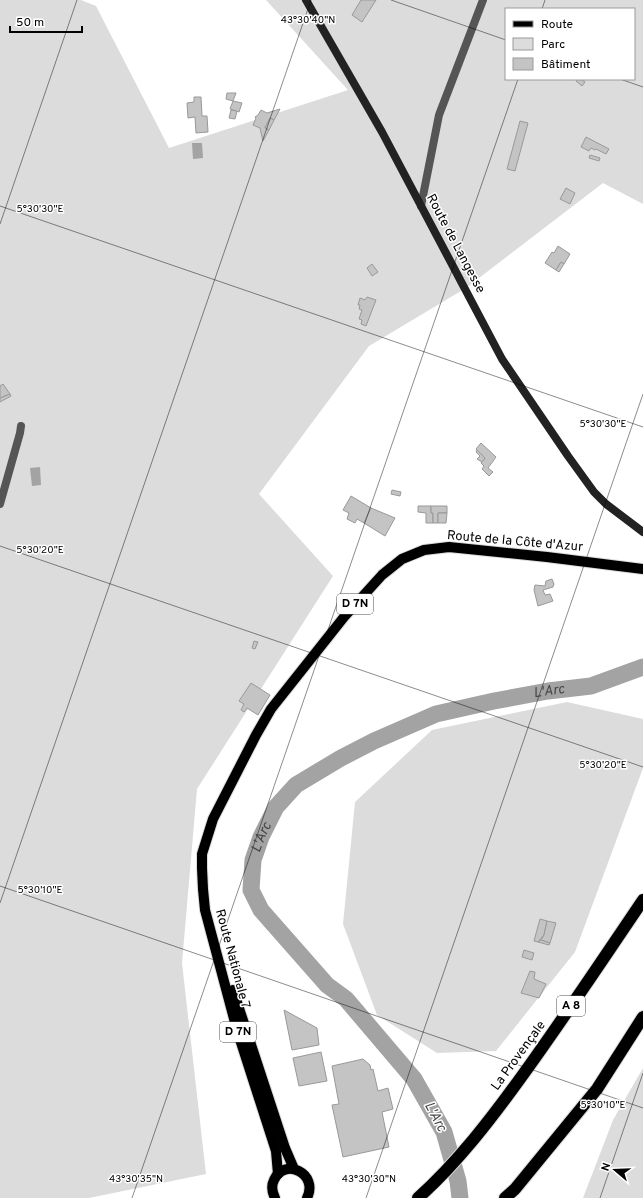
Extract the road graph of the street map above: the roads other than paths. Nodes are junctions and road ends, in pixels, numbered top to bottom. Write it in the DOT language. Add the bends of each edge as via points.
graph roads {
  1 [pos="306,0"];
  2 [pos="483,0"];
  3 [pos="421,206"];
  4 [pos="20,426"];
  5 [pos="0,504"];
  6 [pos="643,532"];
  7 [pos="643,569"];
  8 [pos="202,868"];
  9 [pos="203,889"];
  10 [pos="643,900"];
  11 [pos="643,1017"];
  12 [pos="294,1169"];
  13 [pos="278,1174"];
  14 [pos="275,1198"];
  15 [pos="307,1198"];
  16 [pos="418,1198"];
  17 [pos="505,1198"];
  1 -- 3 [label="street, Route de Langesse" via="382,132"];
  2 -- 3 [label="street" via="439,115"];
  3 -- 6 [label="street, Route de Langesse" via="502,359 568,456 594,492"];
  4 -- 5 [label="street"];
  7 -- 8 [label="main road, Route de la Côte d'Azur / D 7N" via="449,547 424,550 402,559 362,595 271,709 212,819 202,854"];
  8 -- 9 [label="main road, Route Nationale 7 / D 7N"];
  9 -- 12 [label="main road, Route Nationale 7 / D 7N" via="231,985"];
  9 -- 13 [label="main road, Route Nationale 7 / D 7N" via="205,910 237,1030 276,1151"];
  10 -- 16 [label="highway, La Provençale / A 8" via="548,1041 497,1111 463,1152"];
  11 -- 17 [label="highway" via="597,1089"];
  12 -- 13 [label="main road" via="283,1170"];
  12 -- 15 [label="main road" via="300,1171 308,1180 310,1192"];
  13 -- 14 [label="main road" via="272,1184"];
}
